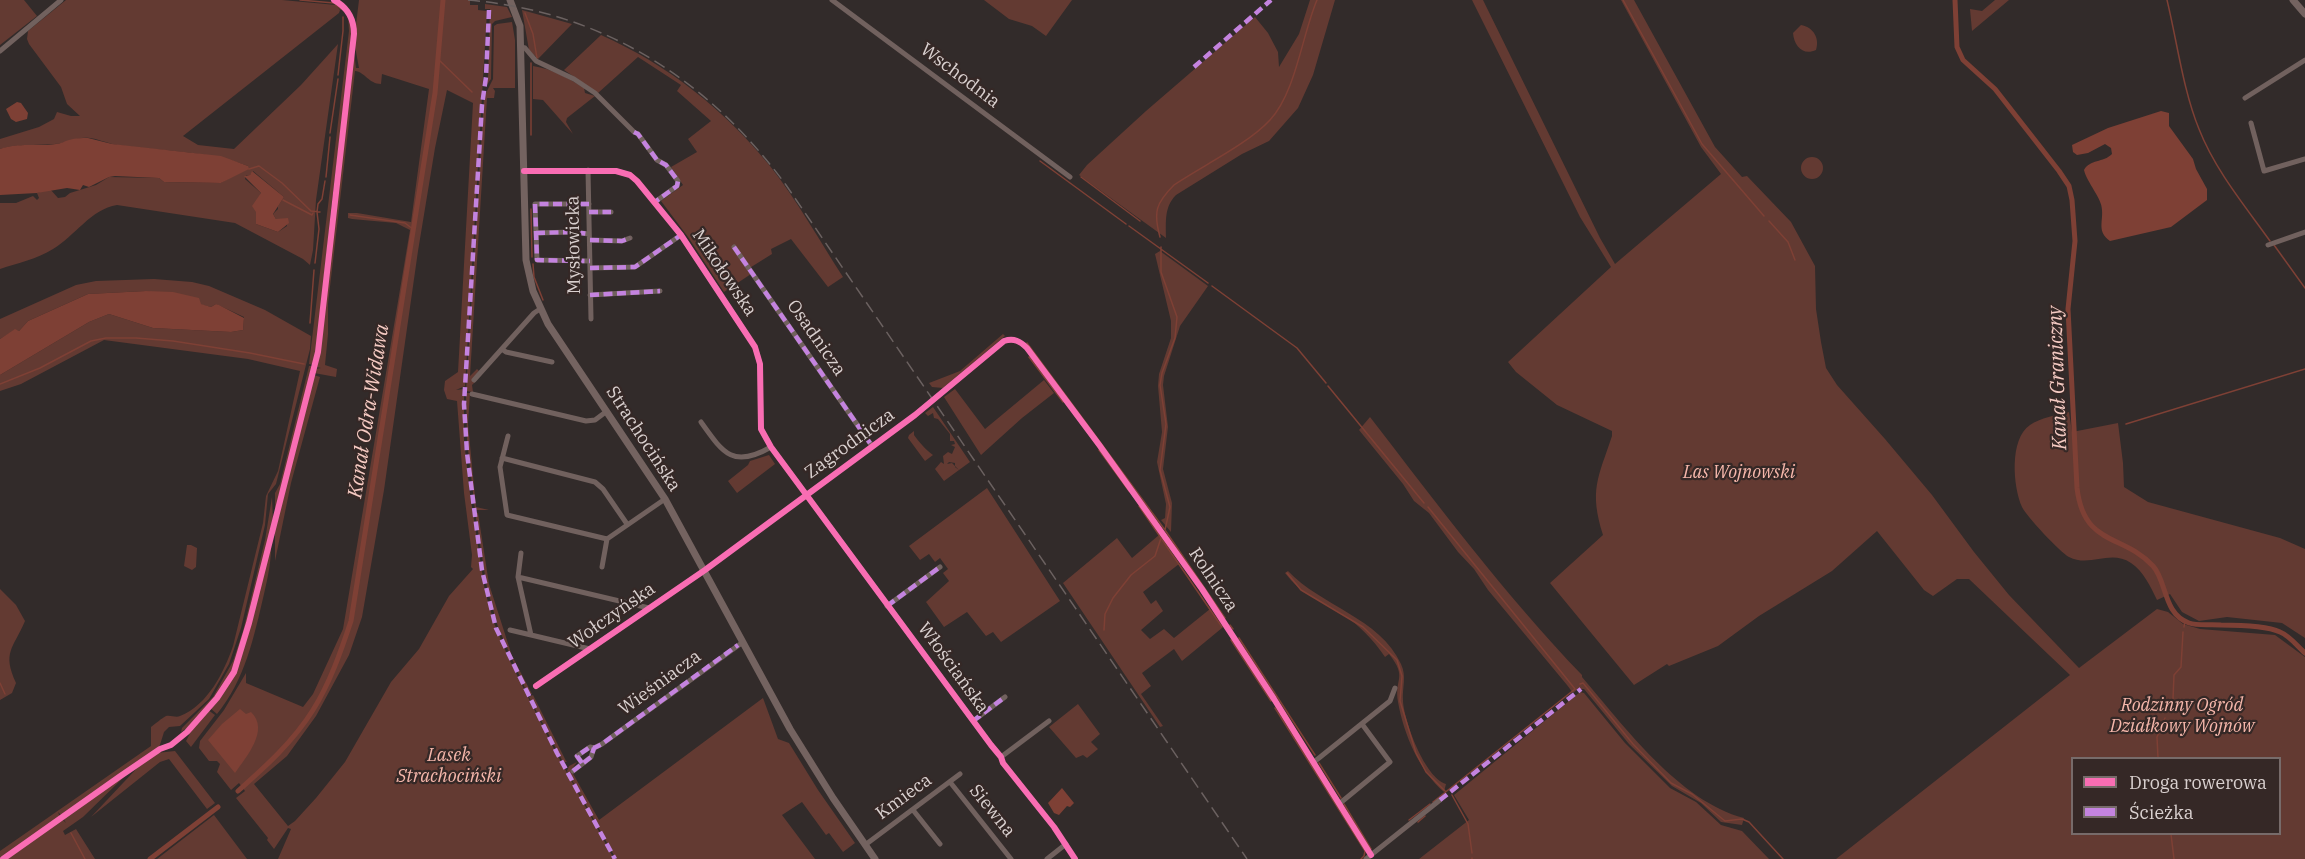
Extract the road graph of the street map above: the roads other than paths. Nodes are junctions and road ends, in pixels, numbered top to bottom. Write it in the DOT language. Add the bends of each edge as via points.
graph roads {
  1 [pos="61,0"];
  2 [pos="510,0"];
  3 [pos="832,0"];
  4 [pos="2294,0"];
  5 [pos="2305,14"];
  6 [pos="521,47"];
  7 [pos="0,51"];
  8 [pos="2305,60"];
  9 [pos="2245,98"];
  10 [pos="2252,123"];
  11 [pos="2305,159"];
  12 [pos="588,170"];
  13 [pos="524,171"];
  14 [pos="1071,177"];
  15 [pos="655,202"];
  16 [pos="589,204"];
  17 [pos="589,212"];
  18 [pos="611,212"];
  19 [pos="2305,232"];
  20 [pos="536,233"];
  21 [pos="681,235"];
  22 [pos="589,237"];
  23 [pos="630,238"];
  24 [pos="2268,245"];
  25 [pos="734,247"];
  26 [pos="590,261"];
  27 [pos="590,268"];
  28 [pos="660,291"];
  29 [pos="590,295"];
  30 [pos="540,309"];
  31 [pos="591,319"];
  32 [pos="1010,339"];
  33 [pos="502,349"];
  34 [pos="552,362"];
  35 [pos="474,380"];
  36 [pos="472,394"];
  37 [pos="607,411"];
  38 [pos="701,422"];
  39 [pos="508,436"];
  40 [pos="872,446"];
  41 [pos="771,447"];
  42 [pos="502,458"];
  43 [pos="805,495"];
  44 [pos="665,499"];
  45 [pos="627,524"];
  46 [pos="607,539"];
  47 [pos="520,553"];
  48 [pos="602,567"];
  49 [pos="940,567"];
  50 [pos="705,570"];
  51 [pos="518,577"];
  52 [pos="887,606"];
  53 [pos="649,608"];
  54 [pos="510,630"];
  55 [pos="531,635"];
  56 [pos="742,642"];
  57 [pos="590,649"];
  58 [pos="536,686"];
  59 [pos="1395,688"];
  60 [pos="1005,697"];
  61 [pos="973,721"];
  62 [pos="1049,722"];
  63 [pos="1362,724"];
  64 [pos="1002,757"];
  65 [pos="1314,762"];
  66 [pos="573,771"];
  67 [pos="960,774"];
  68 [pos="950,782"];
  69 [pos="1440,800"];
  70 [pos="1339,804"];
  71 [pos="913,810"];
  72 [pos="940,844"];
  73 [pos="1066,844"];
  74 [pos="865,845"];
  75 [pos="1369,857"];
  76 [pos="875,859"];
  77 [pos="1011,859"];
  78 [pos="1047,859"];
  79 [pos="1075,859"];
  1 -- 7 [label="street"];
  2 -- 6 [label="main road, Strachocińska" via="518,18"];
  3 -- 14 [label="street, Wschodnia"];
  4 -- 5 [label="main road"];
  6 -- 13 [label="main road, Strachocińska"];
  6 -- 15 [label="street" via="536,61 596,93 666,165 677,186"];
  8 -- 9 [label="street"];
  10 -- 11 [label="street" via="2264,171"];
  12 -- 13 [label="street, Mikołowska"];
  12 -- 15 [label="street, Mikołowska" via="630,175"];
  12 -- 16 [label="street, Mysłowicka"];
  13 -- 30 [label="main road, Strachocińska" via="527,268"];
  15 -- 21 [label="street, Mikołowska"];
  16 -- 17 [label="street, Mysłowicka"];
  16 -- 20 [label="street" via="535,204"];
  17 -- 18 [label="street"];
  17 -- 22 [label="street, Mysłowicka"];
  19 -- 24 [label="street"];
  20 -- 22 [label="street"];
  20 -- 26 [label="street" via="537,260"];
  21 -- 27 [label="street" via="635,267"];
  21 -- 41 [label="street, Mikołowska" via="758,354 761,429"];
  22 -- 23 [label="street" via="621,242"];
  22 -- 26 [label="street, Mysłowicka"];
  25 -- 40 [label="street, Osadnicza"];
  26 -- 27 [label="street, Mysłowicka"];
  27 -- 29 [label="street, Mysłowicka"];
  28 -- 29 [label="street"];
  29 -- 31 [label="street, Mysłowicka"];
  30 -- 33 [label="street"];
  30 -- 37 [label="main road, Strachocińska"];
  32 -- 40 [label="street, Zagrodnicza"];
  32 -- 65 [label="street, Rolnicza" via="1027,348 1151,516"];
  33 -- 34 [label="street"];
  33 -- 35 [label="street"];
  36 -- 37 [label="street" via="586,421"];
  37 -- 44 [label="main road, Strachocińska"];
  38 -- 41 [label="street" via="718,447 730,456 746,457"];
  39 -- 42 [label="street"];
  40 -- 43 [label="street, Zagrodnicza"];
  41 -- 43 [label="street, Mikołowska"];
  42 -- 45 [label="street" via="595,482"];
  42 -- 46 [label="street" via="507,515"];
  43 -- 50 [label="street, Zagrodnicza"];
  43 -- 52 [label="street, Włościańska"];
  44 -- 45 [label="street"];
  44 -- 50 [label="main road, Strachocińska"];
  45 -- 46 [label="street"];
  46 -- 48 [label="street"];
  47 -- 51 [label="street"];
  49 -- 52 [label="street"];
  50 -- 53 [label="street, Wołczyńska"];
  50 -- 56 [label="main road, Strachocińska"];
  51 -- 53 [label="street"];
  51 -- 55 [label="street"];
  52 -- 61 [label="street, Włościańska"];
  53 -- 57 [label="street, Wołczyńska"];
  54 -- 55 [label="street"];
  55 -- 57 [label="street"];
  56 -- 66 [label="street, Wieśniacza" via="594,748 591,757"];
  56 -- 74 [label="main road, Strachocińska" via="812,766"];
  57 -- 58 [label="street, Wołczyńska"];
  59 -- 63 [label="street" via="1390,701"];
  60 -- 61 [label="street"];
  61 -- 64 [label="street, Włościańska"];
  62 -- 64 [label="street"];
  63 -- 65 [label="street"];
  63 -- 70 [label="street" via="1390,762"];
  64 -- 73 [label="street, Włościańska"];
  65 -- 70 [label="street, Rolnicza"];
  67 -- 68 [label="street, Kmieca"];
  68 -- 71 [label="street, Kmieca"];
  68 -- 77 [label="street, Siewna"];
  69 -- 75 [label="street"];
  70 -- 75 [label="street, Rolnicza"];
  71 -- 72 [label="street"];
  71 -- 74 [label="street, Kmieca"];
  73 -- 78 [label="street"];
  73 -- 79 [label="street, Włościańska"];
  74 -- 76 [label="main road, Strachocińska"];
}
